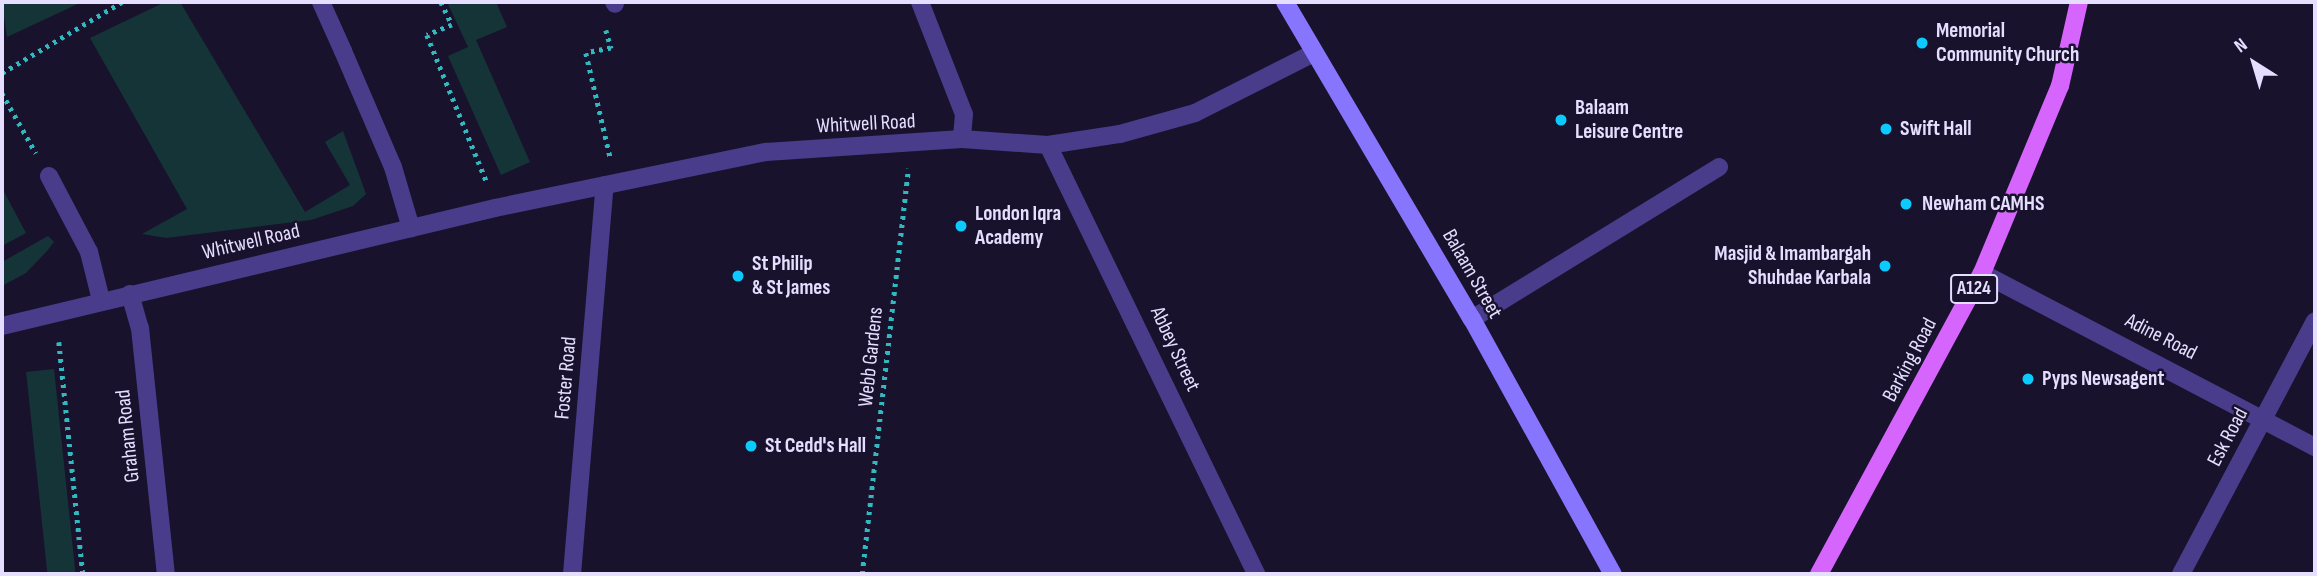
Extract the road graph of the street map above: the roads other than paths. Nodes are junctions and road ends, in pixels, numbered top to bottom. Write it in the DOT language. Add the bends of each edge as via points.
graph roads {
  1 [pos="341,2"];
  2 [pos="920,2"];
  3 [pos="1285,2"];
  4 [pos="2079,2"];
  5 [pos="322,6"];
  6 [pos="1314,53"];
  7 [pos="962,139"];
  8 [pos="1048,145"];
  9 [pos="1720,167"];
  10 [pos="49,176"];
  11 [pos="610,185"];
  12 [pos="411,228"];
  13 [pos="1982,273"];
  14 [pos="130,293"];
  15 [pos="102,300"];
  16 [pos="1472,319"];
  17 [pos="2315,321"];
  18 [pos="2,326"];
  19 [pos="2265,415"];
  20 [pos="2315,447"];
  21 [pos="166,574"];
  22 [pos="572,574"];
  23 [pos="1256,574"];
  24 [pos="1612,574"];
  25 [pos="1819,574"];
  26 [pos="2181,574"];
  1 -- 5 [label="street"];
  2 -- 7 [label="street" via="964,114"];
  3 -- 6 [label="main road, Balaam Street"];
  4 -- 13 [label="main road, Barking Road / A124" via="2060,86"];
  5 -- 12 [label="street" via="393,167"];
  6 -- 8 [label="street, Whitwell Road" via="1195,113"];
  6 -- 16 [label="main road, Balaam Street"];
  7 -- 8 [label="street, Whitwell Road"];
  7 -- 11 [label="street, Whitwell Road" via="766,152"];
  8 -- 23 [label="street, Abbey Street"];
  9 -- 16 [label="street"];
  10 -- 15 [label="street" via="89,252"];
  11 -- 12 [label="street, Whitwell Road"];
  11 -- 22 [label="street, Foster Road"];
  12 -- 14 [label="street, Whitwell Road"];
  13 -- 19 [label="street, Adine Road"];
  13 -- 25 [label="main road, Barking Road / A124"];
  14 -- 15 [label="street, Whitwell Road"];
  14 -- 21 [label="street, Graham Road"];
  15 -- 18 [label="street, Whitwell Road"];
  16 -- 24 [label="main road, Balaam Street"];
  17 -- 19 [label="street, Esk Road"];
  19 -- 20 [label="street, Adine Road"];
  19 -- 26 [label="street, Esk Road"];
}
